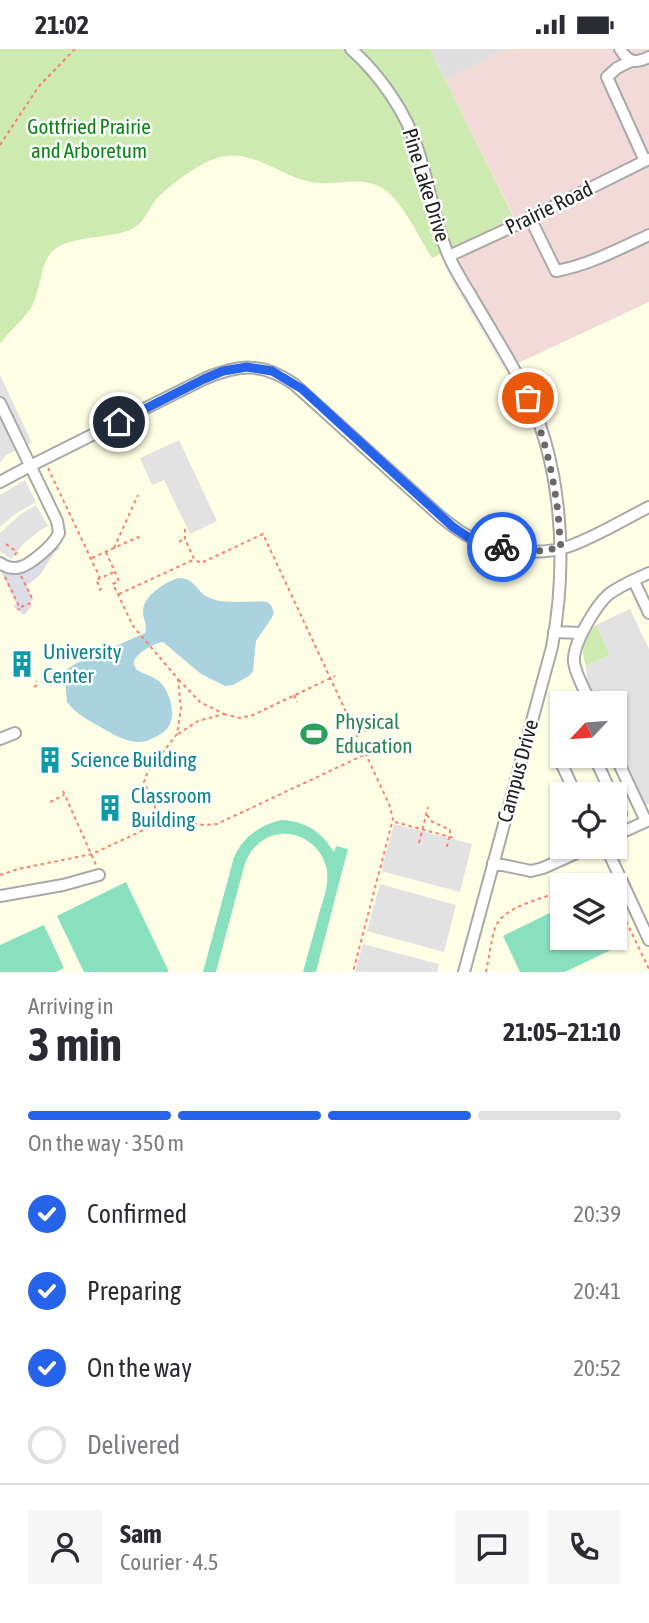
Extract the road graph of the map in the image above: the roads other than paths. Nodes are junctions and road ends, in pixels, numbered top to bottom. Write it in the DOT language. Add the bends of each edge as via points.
graph roads {
  1 [pos="351,49"];
  2 [pos="620,49"];
  3 [pos="649,57"];
  4 [pos="631,61"];
  5 [pos="647,160"];
  6 [pos="530,218"];
  7 [pos="649,235"];
  8 [pos="449,257"];
  9 [pos="0,403"];
  10 [pos="30,466"];
  11 [pos="0,482"];
  12 [pos="649,507"];
  13 [pos="561,548"];
  14 [pos="2,568"];
  15 [pos="649,573"];
  16 [pos="634,581"];
  17 [pos="649,613"];
  18 [pos="554,632"];
  19 [pos="582,633"];
  20 [pos="586,691"];
  21 [pos="15,733"];
  22 [pos="0,739"];
  23 [pos="622,768"];
  24 [pos="648,820"];
  25 [pos="627,830"];
  26 [pos="563,859"];
  27 [pos="612,859"];
  28 [pos="494,863"];
  29 [pos="99,875"];
  30 [pos="0,896"];
  31 [pos="649,940"];
  32 [pos="464,972"];
  1 -- 8 [label="street, Pine Lake Drive" via="382,84 410,128"];
  2 -- 4 [label="street"];
  3 -- 4 [label="street"];
  4 -- 5 [label="street" via="607,77"];
  5 -- 6 [label="street, Prairie Road"];
  6 -- 7 [label="street" via="556,271"];
  6 -- 8 [label="street, Prairie Road"];
  8 -- 13 [label="street, Campus Drive" via="534,412 554,481"];
  9 -- 10 [label="street"];
  10 -- 11 [label="street"];
  10 -- 13 [label="street" via="204,379 231,369 263,369 302,389 468,537 507,549"];
  10 -- 14 [label="street" via="59,533 24,567"];
  12 -- 13 [label="street"];
  13 -- 18 [label="street, Campus Drive"];
  15 -- 16 [label="street"];
  16 -- 17 [label="street"];
  16 -- 19 [label="street" via="607,595"];
  18 -- 19 [label="street"];
  18 -- 28 [label="street, Campus Drive"];
  19 -- 20 [label="street" via="574,661"];
  21 -- 22 [label="street"];
  23 -- 24 [label="street"];
  24 -- 25 [label="street"];
  26 -- 28 [label="street" via="531,871"];
  27 -- 31 [label="street"];
  28 -- 32 [label="street, Campus Drive"];
  29 -- 30 [label="street"];
}
